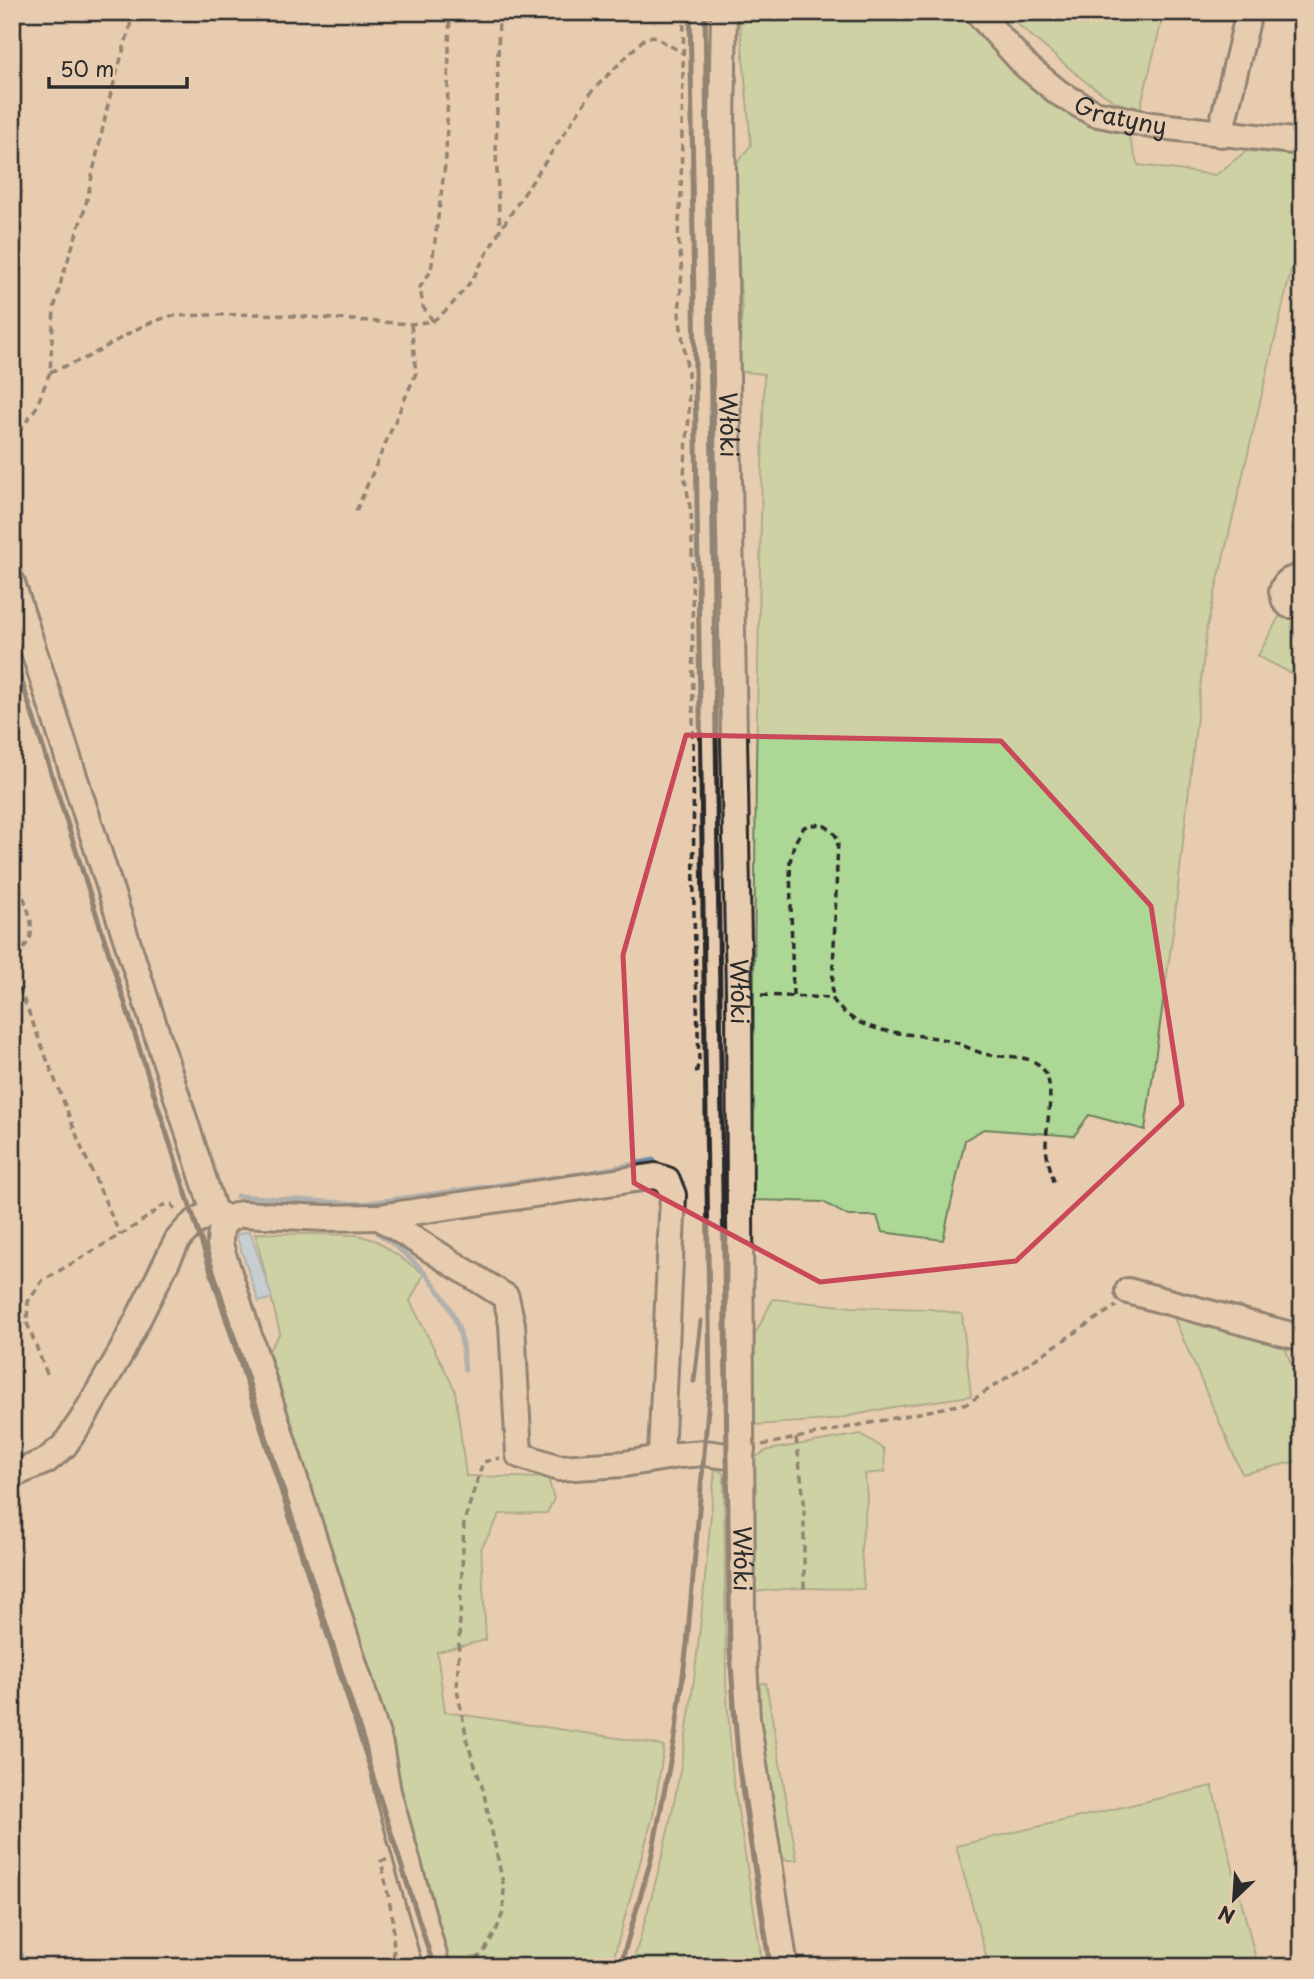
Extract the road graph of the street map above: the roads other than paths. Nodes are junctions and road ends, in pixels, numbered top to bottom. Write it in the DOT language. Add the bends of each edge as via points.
graph roads {
  1 [pos="724,12"];
  2 [pos="1249,12"];
  3 [pos="987,17"];
  4 [pos="1220,134"];
  5 [pos="1302,142"];
  6 [pos="1301,578"];
  7 [pos="12,583"];
  8 [pos="1302,605"];
  9 [pos="221,1215"];
  10 [pos="379,1217"];
  11 [pos="1128,1291"];
  12 [pos="1302,1338"];
  13 [pos="742,1449"];
  14 [pos="661,1456"];
  15 [pos="12,1475"];
  16 [pos="435,1959"];
  17 [pos="785,1967"];
  1 -- 13 [label="street, Włóki" via="722,135 739,993"];
  2 -- 4 [label="street"];
  3 -- 4 [label="street, Gratyny" via="1025,65 1059,93 1094,113"];
  4 -- 5 [label="street, Gratyny"];
  6 -- 8 [label="street" via="1288,580 1282,596 1289,605"];
  7 -- 9 [label="street"];
  9 -- 10 [label="street"];
  9 -- 15 [label="street" via="195,1220 177,1241 122,1351 64,1446 46,1461"];
  9 -- 16 [label="street" via="220,1245 380,1745 388,1792"];
  10 -- 14 [label="street" via="506,1297 512,1324 519,1455 559,1468 624,1464"];
  10 -- 14 [label="street" via="655,1177 667,1180 673,1195"];
  11 -- 12 [label="street"];
  13 -- 14 [label="street" via="727,1456"];
  13 -- 17 [label="street, Włóki" via="746,1709"];
}
